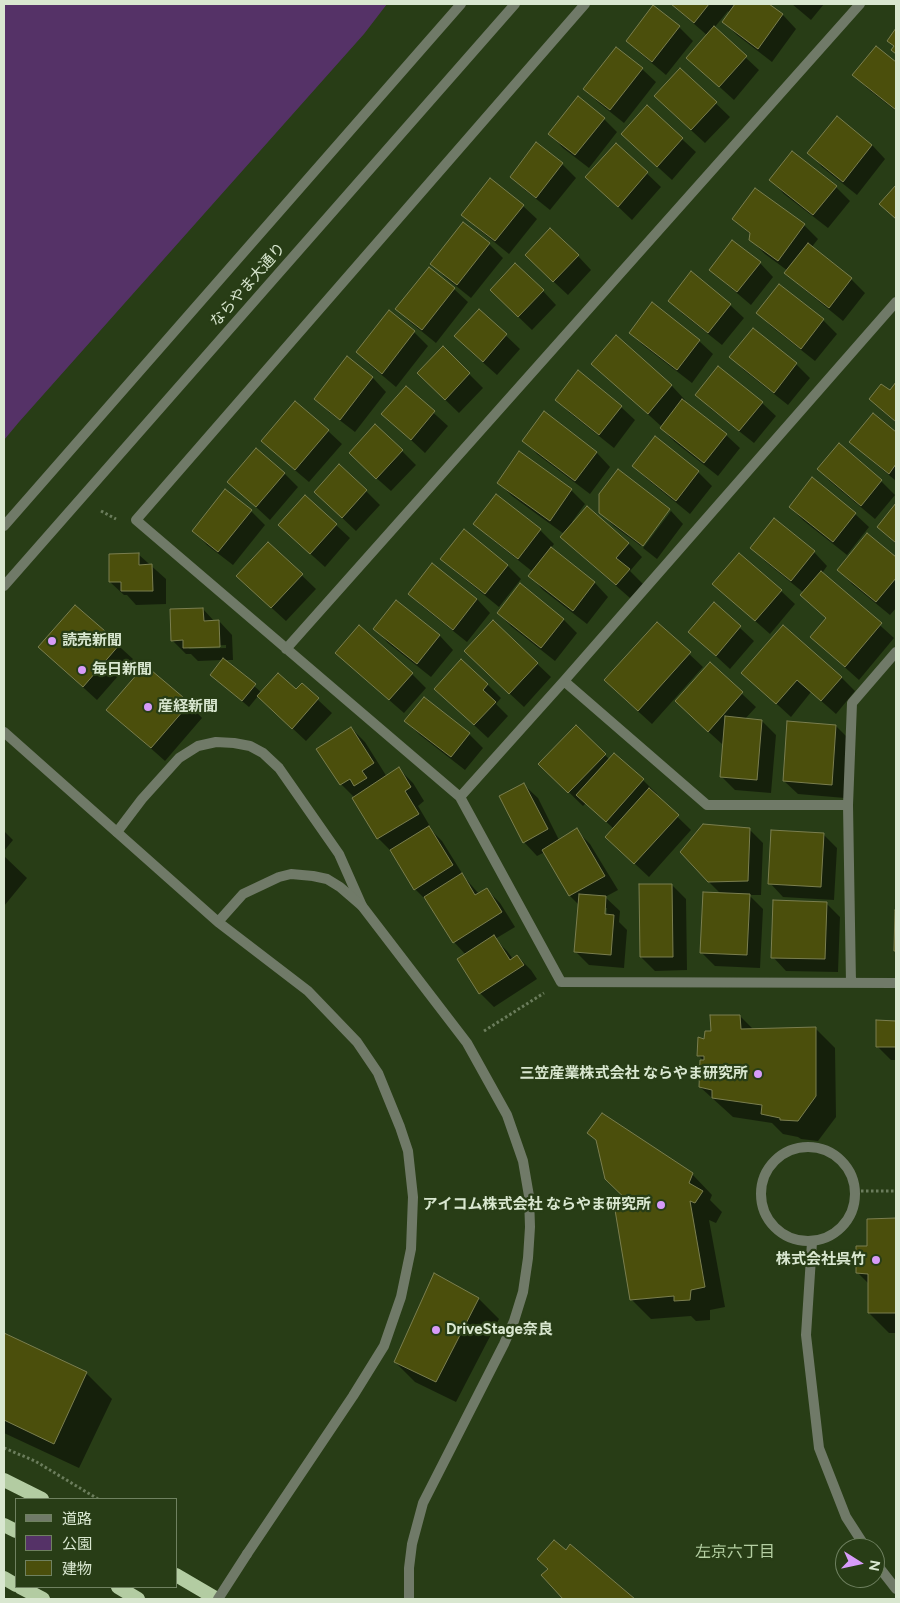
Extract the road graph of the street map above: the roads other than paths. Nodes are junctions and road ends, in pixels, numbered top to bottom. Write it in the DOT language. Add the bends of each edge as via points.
graph roads {
  1 [pos="461,4"];
  2 [pos="515,4"];
  3 [pos="585,4"];
  4 [pos="860,4"];
  5 [pos="896,302"];
  6 [pos="4,526"];
  7 [pos="4,586"];
  8 [pos="286,649"];
  9 [pos="896,652"];
  10 [pos="564,681"];
  11 [pos="4,732"];
  12 [pos="460,797"];
  13 [pos="848,805"];
  14 [pos="117,832"];
  15 [pos="362,906"];
  16 [pos="218,922"];
  17 [pos="851,983"];
  18 [pos="896,983"];
  19 [pos="812,1242"];
  20 [pos="4,1480"];
  21 [pos="40,1498"];
  22 [pos="4,1524"];
  23 [pos="15,1530"];
  24 [pos="859,1538"];
  25 [pos="885,1575"];
  26 [pos="178,1576"];
  27 [pos="4,1578"];
  28 [pos="15,1584"];
  29 [pos="22,1588"];
  30 [pos="120,1588"];
  31 [pos="896,1590"];
  32 [pos="42,1599"];
  33 [pos="138,1599"];
  34 [pos="217,1599"];
  35 [pos="410,1599"];
  1 -- 6 [label="street, ならやま大通り"];
  2 -- 7 [label="street, ならやま大通り"];
  3 -- 8 [label="street" via="136,520"];
  4 -- 8 [label="street"];
  5 -- 10 [label="street"];
  8 -- 12 [label="street"];
  9 -- 13 [label="street" via="852,703"];
  10 -- 12 [label="street"];
  10 -- 13 [label="street" via="707,805"];
  11 -- 14 [label="street"];
  12 -- 17 [label="street" via="561,982"];
  13 -- 17 [label="street"];
  14 -- 15 [label="street" via="179,758 198,746 216,742 250,746 279,768 338,854"];
  14 -- 16 [label="street"];
  15 -- 16 [label="street" via="327,879 291,874 243,894"];
  15 -- 35 [label="street" via="466,1043 507,1115 523,1161 529,1196 530,1228 523,1292 504,1344 424,1503 412,1544"];
  16 -- 34 [label="street, bridge" via="308,991 358,1042 378,1073 408,1152 412,1249 401,1297 384,1346"];
  17 -- 18 [label="street"];
  19 -- 19 [label="street" via="786,1236 775,1229 761,1204 761,1188 773,1162 786,1151 804,1146 827,1150 839,1157 851,1172 856,1191 853,1210 846,1223 836,1233"];
  19 -- 24 [label="street" via="806,1335 819,1448 846,1518"];
  20 -- 21 [label="highway"];
  22 -- 23 [label="highway"];
  25 -- 31 [label="street"];
  26 -- 34 [label="highway"];
  27 -- 28 [label="highway"];
  29 -- 32 [label="highway"];
  30 -- 33 [label="highway"];
}
